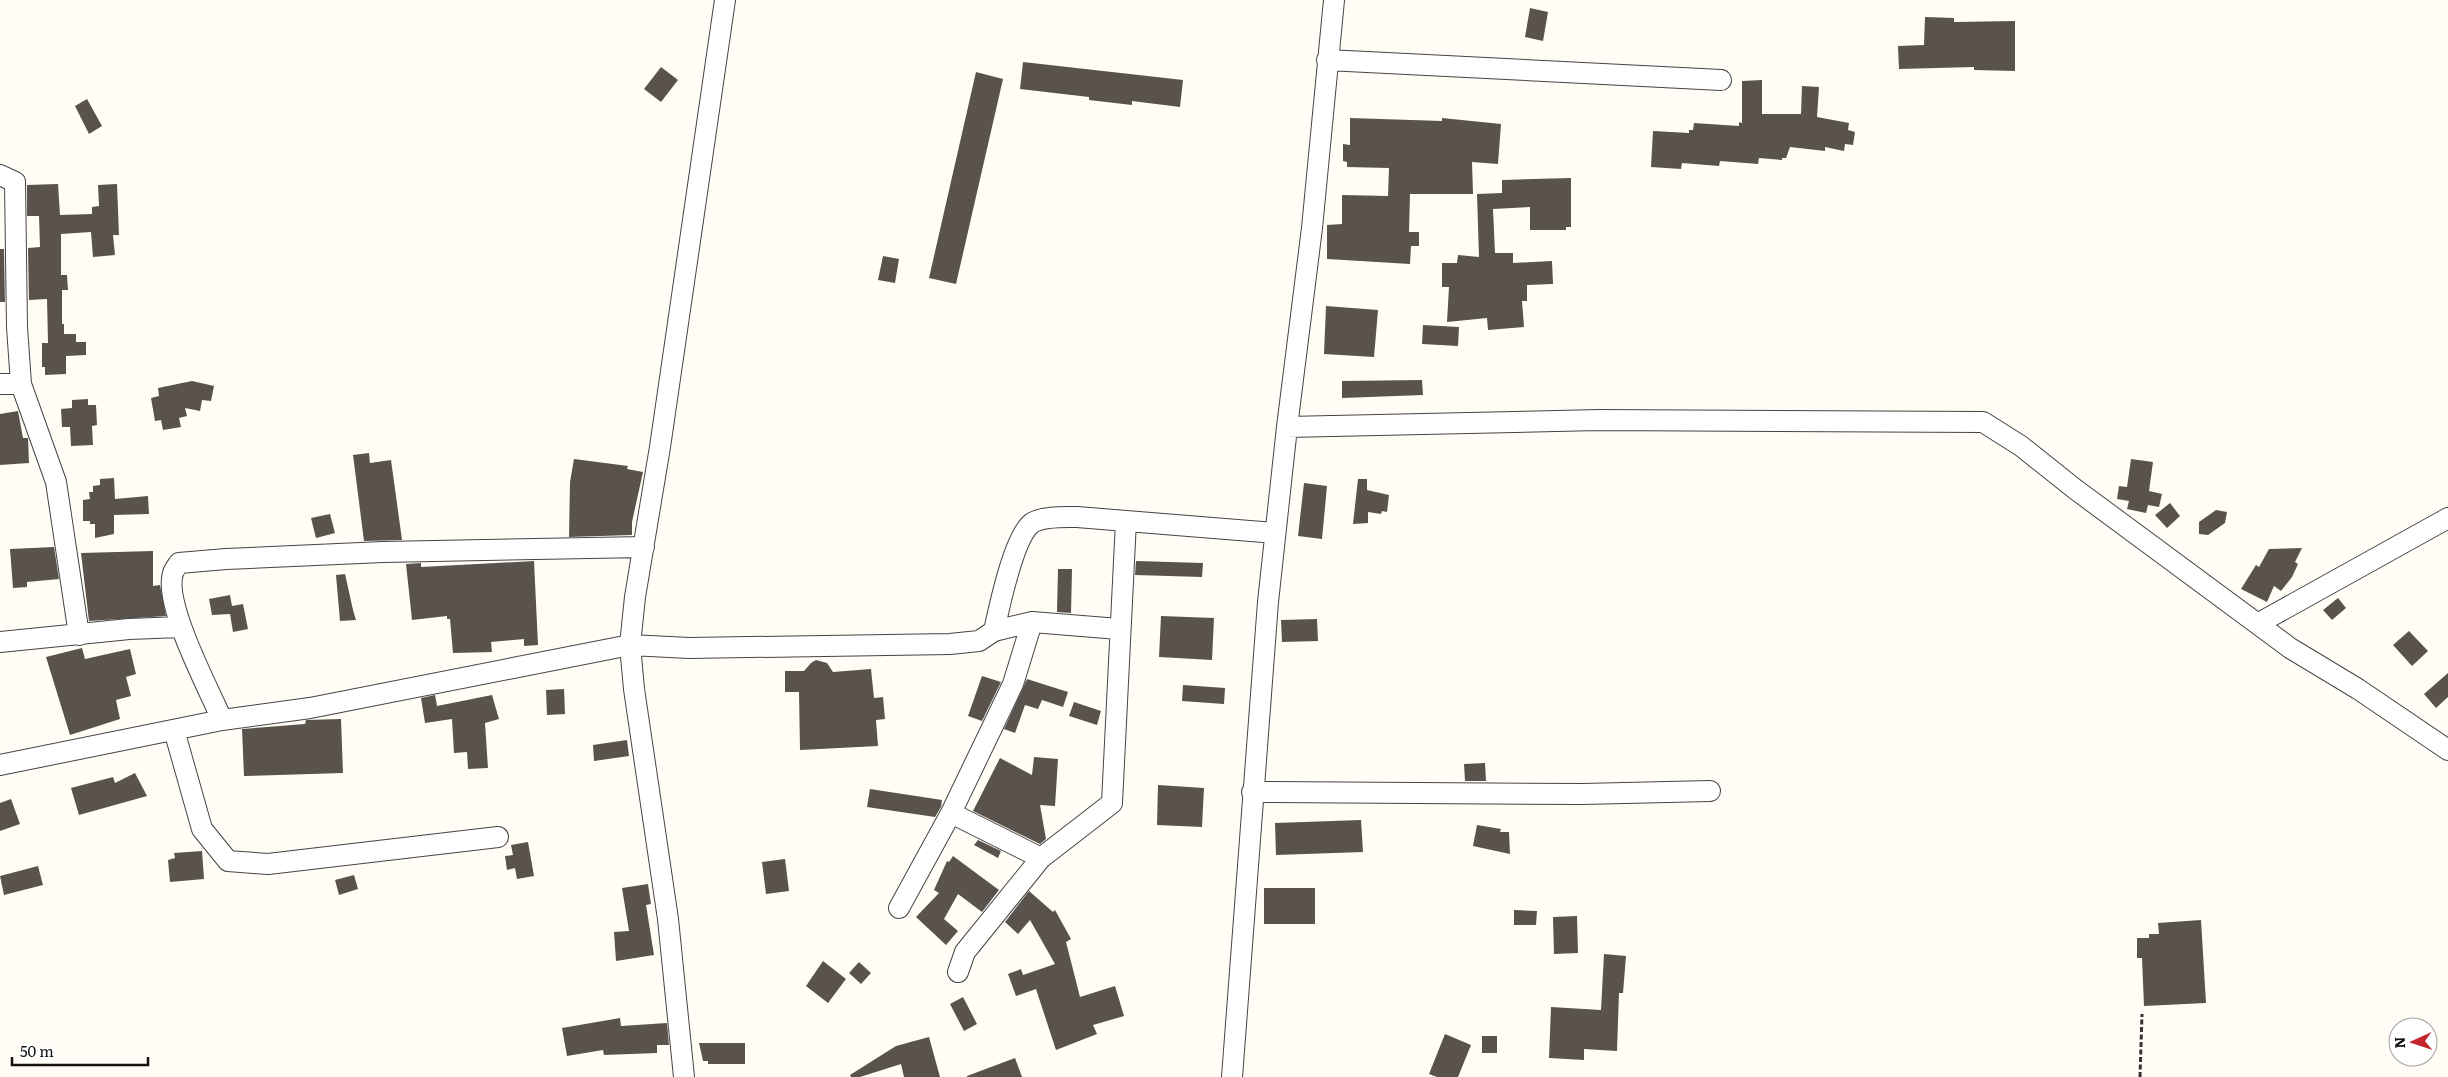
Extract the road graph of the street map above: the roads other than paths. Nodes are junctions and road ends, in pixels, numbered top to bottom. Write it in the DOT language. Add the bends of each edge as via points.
graph roads {
  1 [pos="725,0"];
  2 [pos="1334,0"];
  3 [pos="1327,60"];
  4 [pos="1721,80"];
  5 [pos="0,175"];
  6 [pos="0,384"];
  7 [pos="21,384"];
  8 [pos="1287,427"];
  9 [pos="2448,518"];
  10 [pos="1126,521"];
  11 [pos="1275,533"];
  12 [pos="644,547"];
  13 [pos="1032,622"];
  14 [pos="2259,623"];
  15 [pos="181,627"];
  16 [pos="1119,629"];
  17 [pos="994,631"];
  18 [pos="79,635"];
  19 [pos="0,642"];
  20 [pos="630,645"];
  21 [pos="222,720"];
  22 [pos="174,730"];
  23 [pos="2448,750"];
  24 [pos="0,766"];
  25 [pos="1710,791"];
  26 [pos="1252,792"];
  27 [pos="951,813"];
  28 [pos="498,837"];
  29 [pos="1041,858"];
  30 [pos="899,908"];
  31 [pos="958,972"];
  32 [pos="684,1077"];
  33 [pos="1232,1077"];
  1 -- 12 [label="street"];
  2 -- 3 [label="street"];
  3 -- 4 [label="street"];
  3 -- 8 [label="street" via="1312,228"];
  5 -- 7 [label="street" via="15,182"];
  6 -- 7 [label="street"];
  7 -- 18 [label="street" via="56,482"];
  8 -- 11 [label="street"];
  8 -- 14 [label="street" via="1599,420 1983,422 2022,446 2091,501"];
  9 -- 14 [label="street"];
  10 -- 11 [label="street"];
  10 -- 16 [label="street"];
  10 -- 17 [label="street" via="1054,518 1032,523 1023,533 1004,583"];
  11 -- 26 [label="street"];
  12 -- 15 [label="street" via="383,552 190,561 179,563 173,573 172,588"];
  12 -- 20 [label="street"];
  13 -- 16 [label="street"];
  13 -- 17 [label="street"];
  13 -- 27 [label="street" via="1012,684"];
  14 -- 23 [label="street" via="2290,648"];
  15 -- 18 [label="street"];
  15 -- 21 [label="street"];
  16 -- 29 [label="street" via="1112,803"];
  17 -- 20 [label="street" via="979,641 950,644 689,648"];
  18 -- 19 [label="street"];
  20 -- 21 [label="street" via="310,708"];
  20 -- 32 [label="street" via="668,919"];
  21 -- 22 [label="street"];
  22 -- 24 [label="street"];
  22 -- 28 [label="street" via="202,829 228,861 268,864"];
  25 -- 26 [label="street" via="1582,794"];
  26 -- 33 [label="street"];
  27 -- 29 [label="street"];
  27 -- 30 [label="street"];
  29 -- 31 [label="street" via="965,952"];
}
